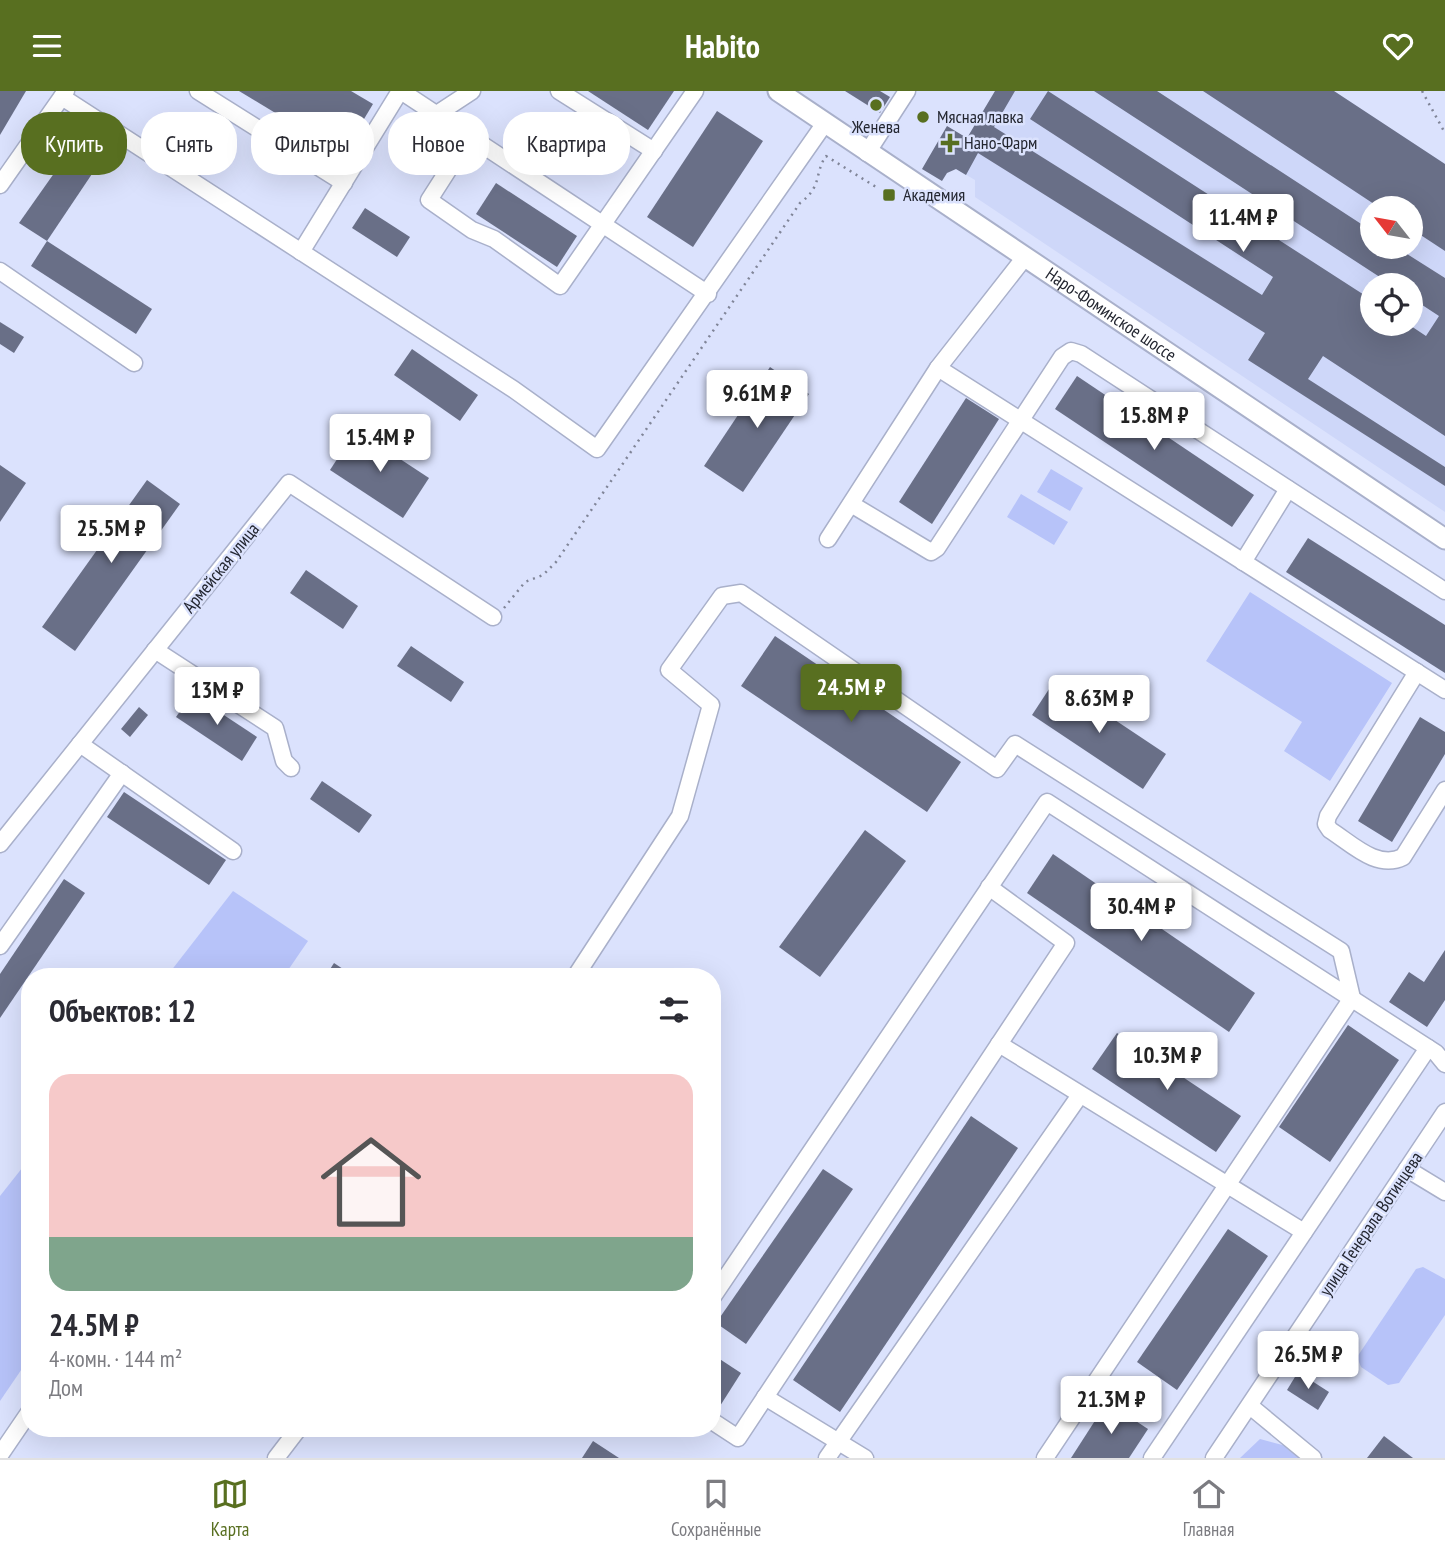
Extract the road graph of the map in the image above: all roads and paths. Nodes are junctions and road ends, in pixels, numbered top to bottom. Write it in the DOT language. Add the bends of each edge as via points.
graph roads {
  1 [pos="198,91"];
  2 [pos="401,91"];
  3 [pos="471,91"];
  4 [pos="559,91"];
  5 [pos="695,91"];
  6 [pos="778,91"];
  7 [pos="907,91"];
  8 [pos="1422,91"];
  9 [pos="64,94"];
  10 [pos="434,112"];
  11 [pos="440,112"];
  12 [pos="825,123"];
  13 [pos="1445,133"];
  14 [pos="489,149"];
  15 [pos="654,151"];
  16 [pos="867,153"];
  17 [pos="445,175"];
  18 [pos="344,183"];
  19 [pos="0,185"];
  20 [pos="876,187"];
  21 [pos="603,224"];
  22 [pos="302,252"];
  23 [pos="1025,257"];
  24 [pos="0,271"];
  25 [pos="708,294"];
  26 [pos="134,363"];
  27 [pos="938,368"];
  28 [pos="1020,421"];
  29 [pos="1288,489"];
  30 [pos="851,504"];
  31 [pos="828,539"];
  32 [pos="1445,539"];
  33 [pos="1243,562"];
  34 [pos="1445,591"];
  35 [pos="493,617"];
  36 [pos="155,650"];
  37 [pos="1416,672"];
  38 [pos="1445,690"];
  39 [pos="80,744"];
  40 [pos="291,768"];
  41 [pos="122,773"];
  42 [pos="1445,790"];
  43 [pos="0,844"];
  44 [pos="233,851"];
  45 [pos="989,887"];
  46 [pos="0,946"];
  47 [pos="581,968"];
  48 [pos="1352,998"];
  49 [pos="999,1044"];
  50 [pos="1428,1048"];
  51 [pos="1445,1064"];
  52 [pos="1080,1095"];
  53 [pos="1445,1112"];
  54 [pos="1407,1169"];
  55 [pos="1227,1186"];
  56 [pos="1445,1192"];
  57 [pos="1304,1232"];
  58 [pos="721,1285"];
  59 [pos="765,1397"];
  60 [pos="1250,1406"];
  61 [pos="21,1424"];
  62 [pos="721,1427"];
  63 [pos="292,1437"];
  64 [pos="839,1441"];
  65 [pos="0,1455"];
  66 [pos="276,1458"];
  67 [pos="827,1458"];
  68 [pos="865,1458"];
  69 [pos="1045,1458"];
  70 [pos="1152,1458"];
  71 [pos="1214,1458"];
  72 [pos="1313,1458"];
  1 -- 18 [label="street"];
  2 -- 10 [label="street"];
  2 -- 18 [label="street"];
  3 -- 11 [label="street"];
  4 -- 15 [label="street"];
  5 -- 15 [label="street"];
  6 -- 12 [label="main road, Наро-Фоминское шоссе"];
  7 -- 16 [label="street"];
  8 -- 13 [label="path"];
  9 -- 19 [label="street"];
  9 -- 22 [label="street"];
  12 -- 16 [label="main road, Наро-Фоминское шоссе"];
  12 -- 25 [label="street"];
  14 -- 21 [label="street"];
  15 -- 21 [label="street"];
  16 -- 23 [label="main road, Наро-Фоминское шоссе"];
  17 -- 21 [label="street" via="429,200 560,286"];
  18 -- 22 [label="street"];
  20 -- 35 [label="path" via="826,156 810,195 800,203 556,562 543,575 525,582"];
  21 -- 25 [label="street"];
  22 -- 25 [label="street" via="597,449"];
  23 -- 27 [label="street"];
  23 -- 32 [label="main road, Наро-Фоминское шоссе"];
  24 -- 26 [label="street"];
  27 -- 28 [label="street"];
  27 -- 30 [label="street"];
  28 -- 29 [label="street" via="1062,357 1071,351"];
  28 -- 30 [label="street" via="931,552"];
  28 -- 33 [label="street"];
  29 -- 33 [label="street"];
  29 -- 34 [label="street"];
  30 -- 31 [label="street"];
  33 -- 37 [label="street"];
  35 -- 36 [label="street, Армейская улица" via="289,483"];
  36 -- 39 [label="street, Армейская улица"];
  36 -- 40 [label="street" via="275,728 284,761"];
  37 -- 38 [label="street"];
  37 -- 42 [label="street" via="1326,824 1381,862 1392,863 1403,857"];
  39 -- 41 [label="street"];
  39 -- 43 [label="street, Армейская улица"];
  41 -- 44 [label="street"];
  41 -- 46 [label="street"];
  45 -- 48 [label="street" via="1047,802"];
  45 -- 49 [label="street" via="1066,943"];
  45 -- 58 [label="street"];
  47 -- 48 [label="street" via="680,816 711,705 669,670 722,596 741,593 997,769 1014,744 1340,951"];
  48 -- 50 [label="street"];
  48 -- 55 [label="street"];
  49 -- 52 [label="street"];
  49 -- 59 [label="street"];
  50 -- 51 [label="street"];
  50 -- 57 [label="street"];
  52 -- 55 [label="street"];
  52 -- 64 [label="street"];
  53 -- 54 [label="street, улица Генерала Вотинцева"];
  54 -- 56 [label="street"];
  54 -- 60 [label="street, улица Генерала Вотинцева"];
  55 -- 57 [label="street"];
  55 -- 69 [label="street"];
  57 -- 70 [label="street"];
  59 -- 62 [label="street" via="738,1438"];
  59 -- 64 [label="street"];
  60 -- 71 [label="street, улица Генерала Вотинцева"];
  60 -- 72 [label="street"];
  61 -- 65 [label="street"];
  63 -- 66 [label="street"];
  64 -- 67 [label="street"];
  64 -- 68 [label="street"];
}
